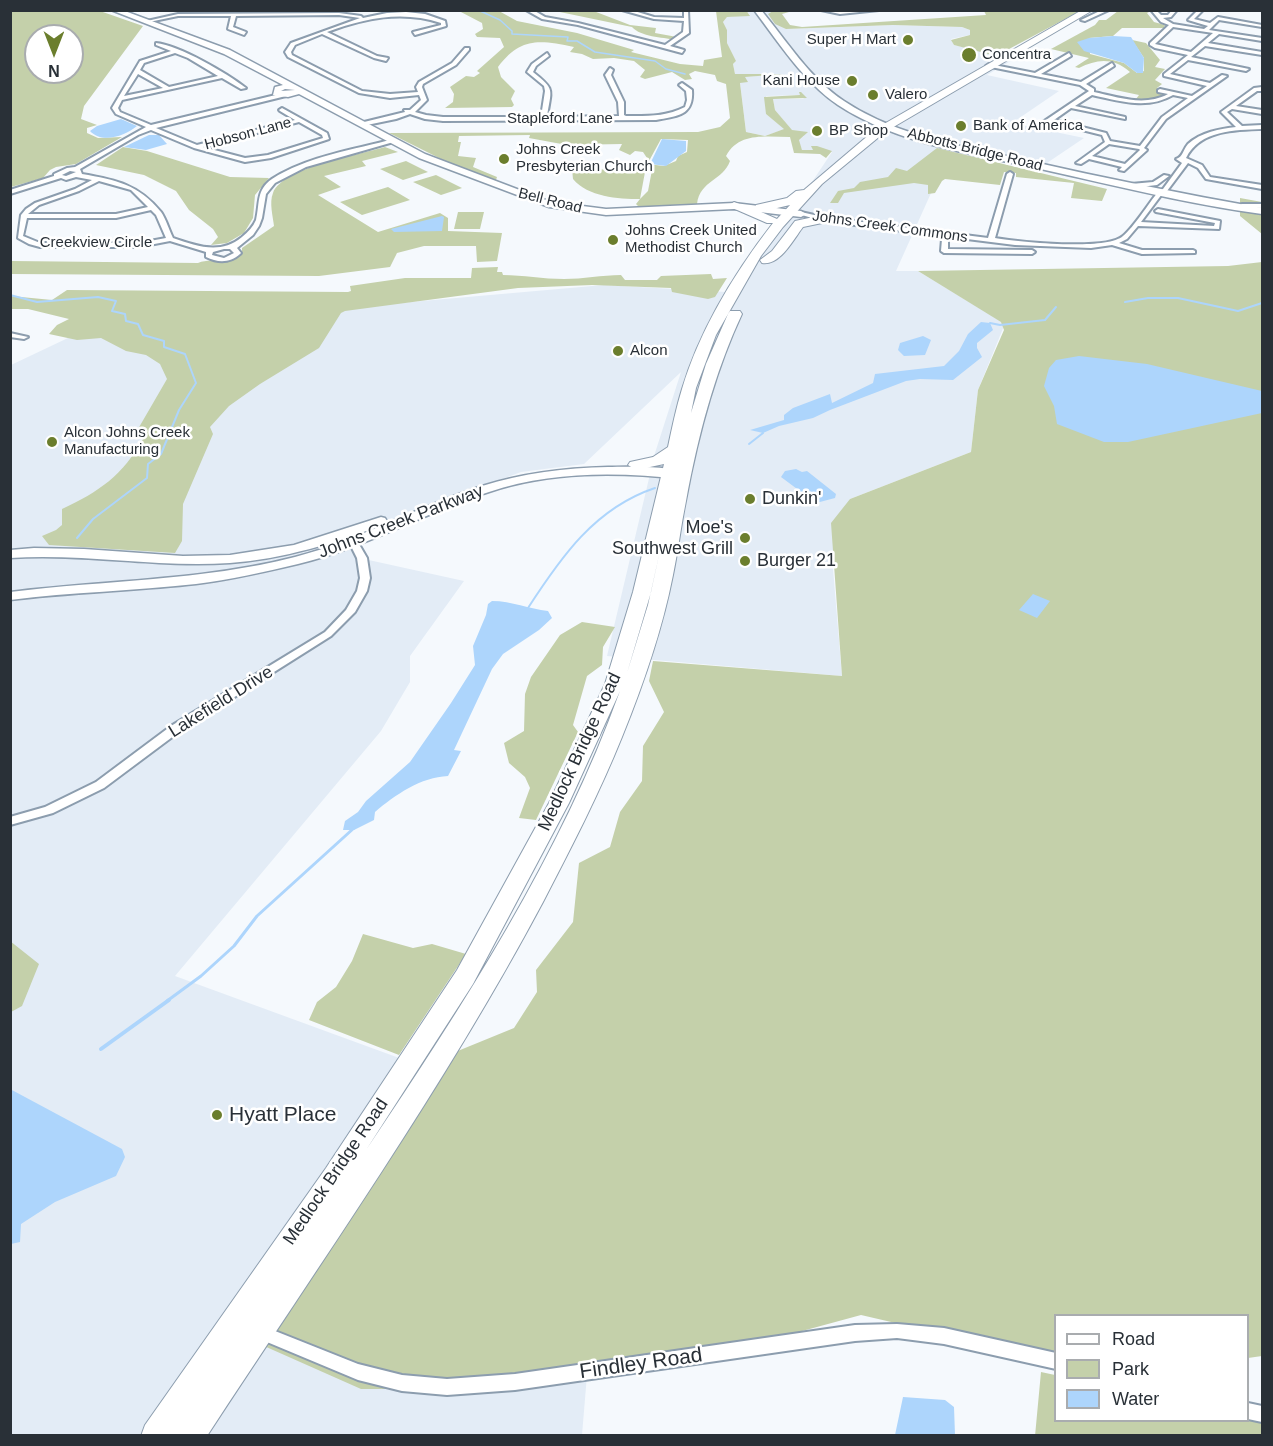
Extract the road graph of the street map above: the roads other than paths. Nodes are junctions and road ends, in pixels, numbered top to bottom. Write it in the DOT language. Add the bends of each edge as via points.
graph roads {
  1 [pos="114,10"];
  2 [pos="528,10"];
  3 [pos="624,10"];
  4 [pos="686,10"];
  5 [pos="757,10"];
  6 [pos="823,10"];
  7 [pos="877,10"];
  8 [pos="1089,10"];
  9 [pos="1101,10"];
  10 [pos="1107,10"];
  11 [pos="1175,10"];
  12 [pos="1201,10"];
  13 [pos="869,11"];
  14 [pos="1153,11"];
  15 [pos="234,15"];
  16 [pos="362,17"];
  17 [pos="1159,17"];
  18 [pos="687,20"];
  19 [pos="1083,20"];
  20 [pos="149,21"];
  21 [pos="1212,24"];
  22 [pos="1172,25"];
  23 [pos="1263,26"];
  24 [pos="1205,31"];
  25 [pos="244,33"];
  26 [pos="324,33"];
  27 [pos="415,33"];
  28 [pos="1217,33"];
  29 [pos="1263,40"];
  30 [pos="159,44"];
  31 [pos="1203,44"];
  32 [pos="666,47"];
  33 [pos="467,49"];
  34 [pos="176,51"];
  35 [pos="682,51"];
  36 [pos="1263,54"];
  37 [pos="547,55"];
  38 [pos="1069,55"];
  39 [pos="1189,56"];
  40 [pos="386,59"];
  41 [pos="1112,64"];
  42 [pos="994,67"];
  43 [pos="1246,69"];
  44 [pos="610,70"];
  45 [pos="137,71"];
  46 [pos="1036,75"];
  47 [pos="225,76"];
  48 [pos="1224,76"];
  49 [pos="1082,84"];
  50 [pos="682,85"];
  51 [pos="1212,85"];
  52 [pos="243,88"];
  53 [pos="1263,88"];
  54 [pos="169,89"];
  55 [pos="286,92"];
  56 [pos="1160,92"];
  57 [pos="421,93"];
  58 [pos="1091,93"];
  59 [pos="1172,94"];
  60 [pos="1194,98"];
  61 [pos="120,99"];
  62 [pos="235,102"];
  63 [pos="242,106"];
  64 [pos="1069,106"];
  65 [pos="1232,107"];
  66 [pos="203,110"];
  67 [pos="282,110"];
  68 [pos="408,112"];
  69 [pos="1263,112"];
  70 [pos="210,114"];
  71 [pos="1123,118"];
  72 [pos="544,119"];
  73 [pos="625,119"];
  74 [pos="300,120"];
  75 [pos="1048,120"];
  76 [pos="360,123"];
  77 [pos="153,126"];
  78 [pos="1040,126"];
  79 [pos="1263,127"];
  80 [pos="891,128"];
  81 [pos="1242,128"];
  82 [pos="1263,135"];
  83 [pos="394,141"];
  84 [pos="1108,142"];
  85 [pos="196,147"];
  86 [pos="1141,148"];
  87 [pos="1088,157"];
  88 [pos="1183,159"];
  89 [pos="1079,164"];
  90 [pos="1173,166"];
  91 [pos="1182,168"];
  92 [pos="76,172"];
  93 [pos="1010,174"];
  94 [pos="826,175"];
  95 [pos="1166,176"];
  96 [pos="1096,178"];
  97 [pos="98,179"];
  98 [pos="1263,180"];
  99 [pos="1224,181"];
  100 [pos="1170,184"];
  101 [pos="1128,186"];
  102 [pos="1263,187"];
  103 [pos="10,192"];
  104 [pos="1158,195"];
  105 [pos="1191,198"];
  106 [pos="811,203"];
  107 [pos="1218,203"];
  108 [pos="734,206"];
  109 [pos="1263,206"];
  110 [pos="153,208"];
  111 [pos="760,208"];
  112 [pos="1263,211"];
  113 [pos="1158,212"];
  114 [pos="1176,215"];
  115 [pos="24,216"];
  116 [pos="790,217"];
  117 [pos="841,218"];
  118 [pos="823,219"];
  119 [pos="1137,224"];
  120 [pos="1169,226"];
  121 [pos="929,231"];
  122 [pos="991,238"];
  123 [pos="170,239"];
  124 [pos="945,239"];
  125 [pos="1031,243"];
  126 [pos="1112,243"];
  127 [pos="232,248"];
  128 [pos="210,251"];
  129 [pos="1193,252"];
  130 [pos="766,260"];
  131 [pos="10,335"];
  132 [pos="24,337"];
  133 [pos="636,465"];
  134 [pos="677,467"];
  135 [pos="352,538"];
  136 [pos="10,554"];
  137 [pos="179,560"];
  138 [pos="171,582"];
  139 [pos="10,596"];
  140 [pos="10,821"];
  141 [pos="246,1326"];
  142 [pos="1054,1361"];
  143 [pos="156,1436"];
  144 [pos="189,1436"];
  1 -- 20 [label="street"];
  2 -- 32 [label="street" via="544,18"];
  3 -- 18 [label="street" via="654,18"];
  4 -- 18 [label="street"];
  5 -- 80 [label="street, Abbotts Bridge Road" via="831,96"];
  6 -- 13 [label="street"];
  7 -- 13 [label="street"];
  8 -- 42 [label="highway, Medlock Bridge Road"];
  9 -- 19 [label="highway, Medlock Bridge Road"];
  10 -- 19 [label="street, Medlock Bridge Road"];
  11 -- 17 [label="street" via="1169,16"];
  12 -- 21 [label="street" via="1190,20"];
  14 -- 17 [label="street"];
  15 -- 16 [label="street"];
  15 -- 20 [label="street" via="178,15"];
  15 -- 25 [label="street" via="230,28"];
  16 -- 26 [label="street"];
  16 -- 27 [label="street" via="414,14 443,22 444,26"];
  17 -- 22 [label="street"];
  18 -- 32 [label="street" via="686,33"];
  19 -- 42 [label="highway, Medlock Bridge Road"];
  20 -- 55 [label="street" via="227,52 274,76"];
  21 -- 23 [label="street" via="1218,18"];
  21 -- 24 [label="street"];
  22 -- 24 [label="street"];
  22 -- 39 [label="street" via="1152,44"];
  24 -- 28 [label="street"];
  26 -- 40 [label="street"];
  26 -- 57 [label="street" via="293,44 290,56 361,92 390,96"];
  28 -- 29 [label="street"];
  28 -- 31 [label="street"];
  30 -- 34 [label="street"];
  31 -- 36 [label="street"];
  31 -- 39 [label="street"];
  32 -- 35 [label="street"];
  33 -- 57 [label="street" via="454,64 421,83"];
  34 -- 45 [label="street" via="147,59"];
  34 -- 47 [label="street"];
  37 -- 72 [label="street" via="530,72 548,91"];
  38 -- 46 [label="street"];
  39 -- 43 [label="street"];
  39 -- 51 [label="street" via="1166,75"];
  41 -- 49 [label="street"];
  42 -- 46 [label="street"];
  42 -- 80 [label="highway, Medlock Bridge Road"];
  44 -- 73 [label="street" via="608,75"];
  45 -- 54 [label="street"];
  45 -- 61 [label="street"];
  46 -- 49 [label="street"];
  47 -- 52 [label="street"];
  47 -- 54 [label="street"];
  48 -- 51 [label="street"];
  49 -- 58 [label="street"];
  50 -- 73 [label="street, Stapleford Lane" via="689,90 687,108 674,115"];
  51 -- 60 [label="street"];
  53 -- 65 [label="street"];
  54 -- 61 [label="street"];
  55 -- 62 [label="street"];
  55 -- 63 [label="street"];
  55 -- 76 [label="street, Bell Road" via="318,101"];
  56 -- 59 [label="street"];
  57 -- 68 [label="street" via="422,104"];
  58 -- 59 [label="street" via="1143,103 1161,102"];
  58 -- 64 [label="street"];
  59 -- 60 [label="street"];
  60 -- 86 [label="street" via="1164,118"];
  61 -- 77 [label="street" via="115,108 118,113"];
  62 -- 63 [label="street"];
  62 -- 66 [label="street"];
  63 -- 70 [label="street"];
  64 -- 71 [label="street"];
  64 -- 75 [label="street"];
  65 -- 69 [label="street"];
  65 -- 81 [label="street" via="1224,112"];
  66 -- 70 [label="street"];
  66 -- 77 [label="street"];
  67 -- 74 [label="street"];
  68 -- 72 [label="street, Stapleford Lane" via="443,119"];
  68 -- 76 [label="street"];
  70 -- 77 [label="street"];
  72 -- 73 [label="street, Stapleford Lane"];
  74 -- 85 [label="street, Hobson Lane"];
  74 -- 85 [label="street" via="325,134 326,139 256,160"];
  75 -- 78 [label="street"];
  75 -- 84 [label="street" via="1104,134"];
  76 -- 83 [label="street, Bell Road"];
  77 -- 85 [label="street"];
  77 -- 92 [label="street"];
  79 -- 81 [label="street"];
  80 -- 94 [label="highway, Medlock Bridge Road"];
  80 -- 96 [label="street, Abbotts Bridge Road"];
  80 -- 106 [label="highway, Medlock Bridge Road"];
  81 -- 82 [label="street"];
  81 -- 88 [label="street" via="1208,136 1188,147 1190,154"];
  83 -- 108 [label="street, Bell Road" via="459,172 570,209 618,213"];
  83 -- 127 [label="street" via="299,168 272,182 261,197 258,223"];
  84 -- 86 [label="street"];
  84 -- 87 [label="street"];
  86 -- 87 [label="street" via="1144,150 1124,168"];
  87 -- 89 [label="street"];
  88 -- 90 [label="street"];
  88 -- 91 [label="street"];
  88 -- 99 [label="street" via="1203,168 1208,178"];
  90 -- 91 [label="street"];
  90 -- 95 [label="street"];
  91 -- 100 [label="street"];
  92 -- 97 [label="street"];
  92 -- 103 [label="street" via="61,170 56,175 59,177"];
  93 -- 122 [label="street"];
  94 -- 111 [label="highway" via="814,179 791,201"];
  94 -- 116 [label="highway, Medlock Bridge Road"];
  95 -- 101 [label="street" via="1149,185"];
  95 -- 104 [label="street"];
  96 -- 101 [label="street, Abbotts Bridge Road"];
  96 -- 104 [label="street, Abbotts Bridge Road"];
  97 -- 110 [label="street" via="133,189"];
  97 -- 115 [label="street, Creekview Circle" via="37,204"];
  98 -- 99 [label="street"];
  99 -- 102 [label="street"];
  100 -- 104 [label="street"];
  100 -- 105 [label="street, Abbotts Bridge Road" via="1172,190"];
  101 -- 104 [label="street, Abbotts Bridge Road"];
  104 -- 105 [label="street, Abbotts Bridge Road"];
  104 -- 119 [label="street, Johns Creek Commons"];
  105 -- 107 [label="street, Abbotts Bridge Road"];
  106 -- 116 [label="highway, Medlock Bridge Road"];
  106 -- 117 [label="highway" via="822,214"];
  107 -- 109 [label="street"];
  107 -- 112 [label="street, Abbotts Bridge Road"];
  108 -- 111 [label="street, Bell Road"];
  108 -- 116 [label="highway"];
  110 -- 115 [label="street" via="116,216"];
  110 -- 123 [label="street"];
  111 -- 116 [label="street, Bell Road"];
  113 -- 114 [label="street"];
  114 -- 120 [label="street"];
  114 -- 120 [label="street" via="1218,222 1217,228"];
  115 -- 123 [label="street, Creekview Circle" via="20,237 40,245 139,245"];
  116 -- 117 [label="street, Johns Creek Commons"];
  116 -- 118 [label="street, Johns Creek Commons"];
  116 -- 130 [label="highway, Medlock Bridge Road"];
  116 -- 134 [label="highway, Medlock Bridge Road" via="755,255 709,335 688,388"];
  117 -- 121 [label="street, Johns Creek Commons"];
  118 -- 121 [label="street, Johns Creek Commons"];
  118 -- 130 [label="highway" via="799,224 776,254"];
  119 -- 120 [label="street"];
  119 -- 126 [label="street, Johns Creek Commons" via="1125,238"];
  121 -- 122 [label="street, Johns Creek Commons"];
  122 -- 125 [label="street, Johns Creek Commons"];
  123 -- 128 [label="street"];
  124 -- 125 [label="street" via="944,251 1029,252"];
  125 -- 126 [label="street, Johns Creek Commons" via="1080,247"];
  126 -- 129 [label="street" via="1142,252"];
  127 -- 128 [label="street"];
  127 -- 128 [label="street" via="237,254 224,260 209,258"];
  130 -- 134 [label="highway, Medlock Bridge Road" via="721,342"];
  131 -- 132 [label="street"];
  133 -- 134 [label="highway" via="658,461"];
  133 -- 135 [label="street, Johns Creek Parkway" via="562,465 507,473"];
  134 -- 135 [label="street, Johns Creek Parkway" via="539,476 484,490"];
  134 -- 141 [label="highway, Medlock Bridge Road" via="664,579 644,651 602,760 555,857 495,968 420,1090"];
  135 -- 137 [label="street, Johns Creek Parkway" via="232,559"];
  135 -- 138 [label="street, Johns Creek Parkway" via="276,565"];
  135 -- 140 [label="street, Lakefield Drive" via="365,571 362,591 350,612 328,634 175,729 100,785 49,810"];
  136 -- 137 [label="street, Johns Creek Parkway"];
  137 -- 138 [label="street"];
  138 -- 139 [label="street, Johns Creek Parkway"];
  141 -- 142 [label="street, Findley Road" via="358,1372 402,1383 447,1387 515,1382 855,1333 897,1331 944,1336"];
  141 -- 143 [label="highway, Medlock Bridge Road"];
  141 -- 144 [label="highway, Medlock Bridge Road"];
}
